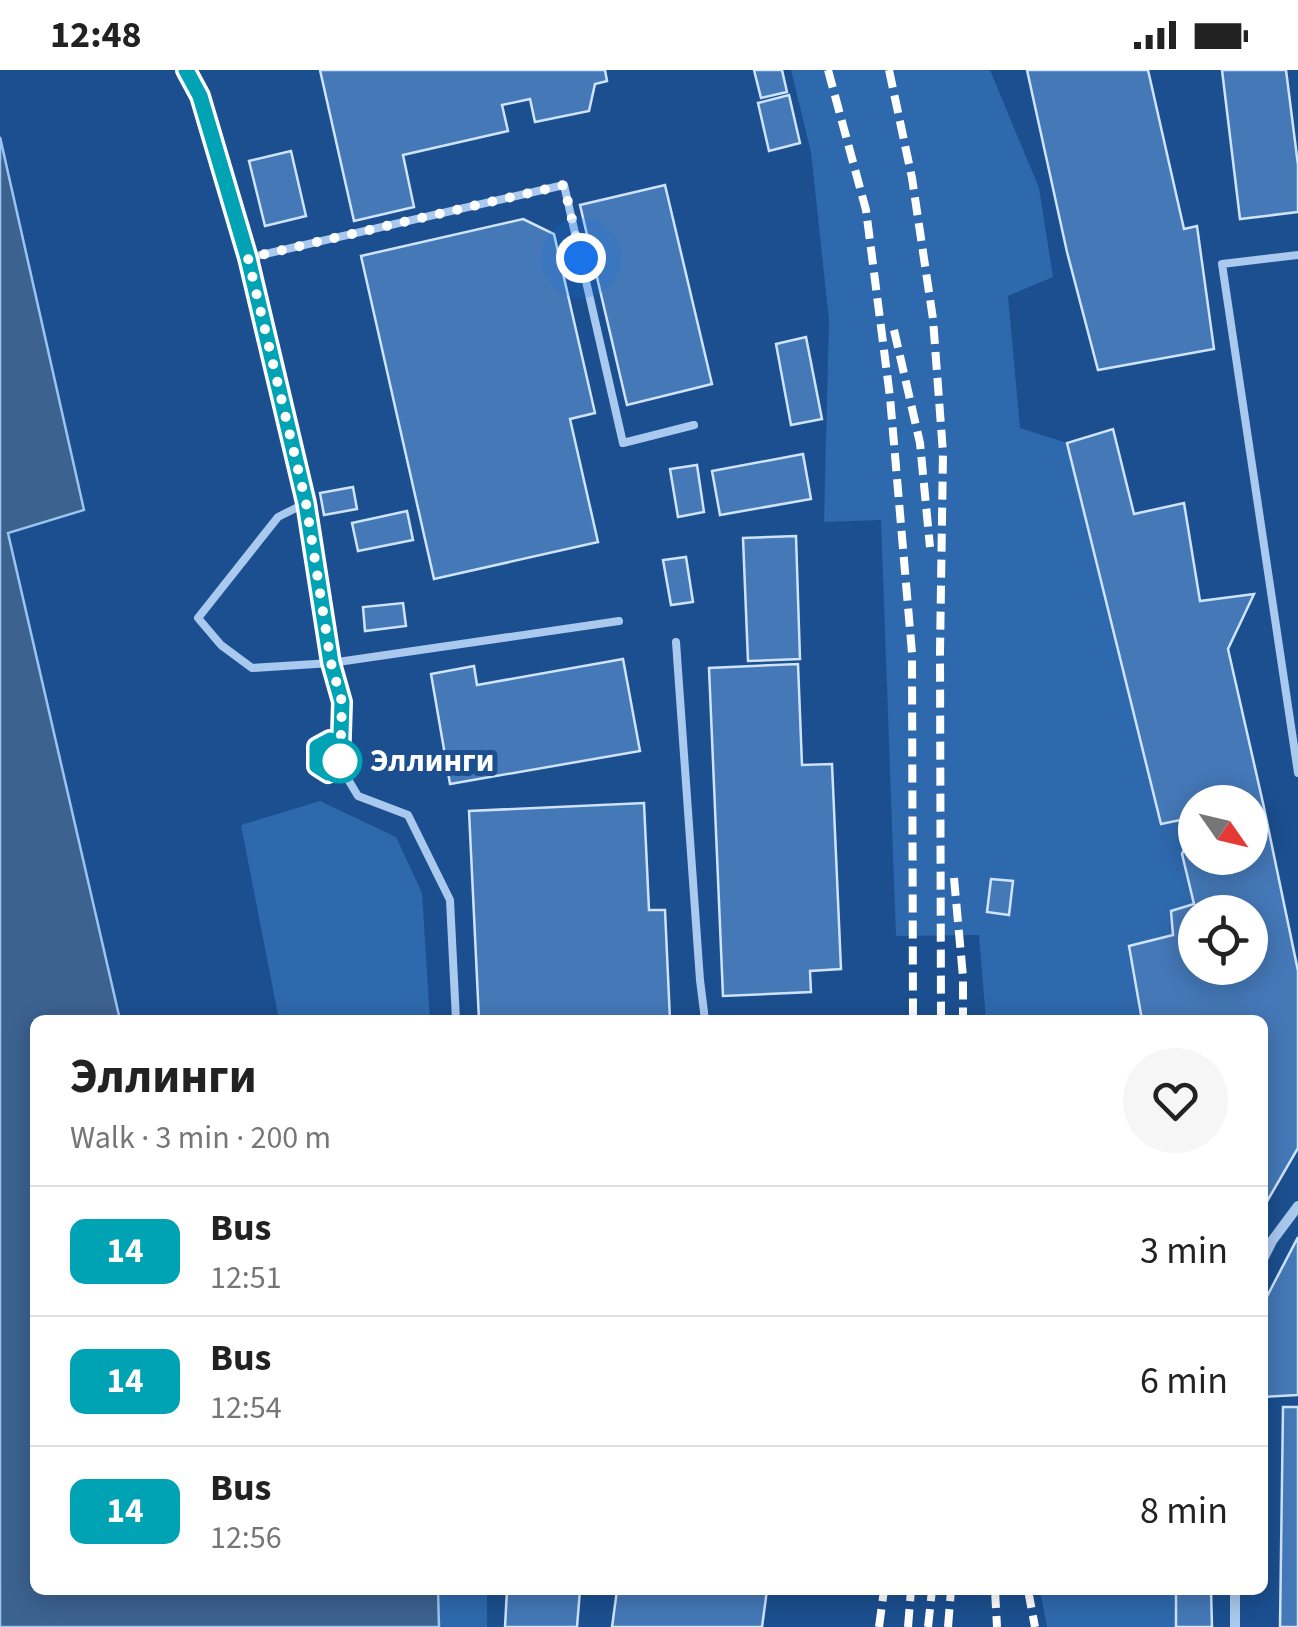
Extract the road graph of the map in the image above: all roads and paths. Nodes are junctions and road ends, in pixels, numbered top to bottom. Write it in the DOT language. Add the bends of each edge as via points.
graph roads {
  1 [pos="186,70"];
  2 [pos="1298,255"];
  3 [pos="248,258"];
  4 [pos="694,425"];
  5 [pos="306,503"];
  6 [pos="619,620"];
  7 [pos="676,642"];
  8 [pos="331,663"];
  9 [pos="340,744"];
  10 [pos="340,766"];
  11 [pos="1298,773"];
  12 [pos="456,1015"];
  13 [pos="704,1015"];
  14 [pos="1298,1206"];
  15 [pos="1268,1249"];
  16 [pos="1235,1595"];
  17 [pos="1235,1627"];
  1 -- 3 [label="street" via="200,96"];
  2 -- 11 [label="lane" via="1222,264"];
  3 -- 4 [label="lane" via="564,185 623,443"];
  3 -- 5 [label="street"];
  5 -- 8 [label="street"];
  5 -- 8 [label="lane" via="278,517 198,618 252,668"];
  6 -- 8 [label="lane"];
  7 -- 13 [label="lane"];
  8 -- 9 [label="street" via="342,702"];
  9 -- 10 [label="street"];
  9 -- 10 [label="street" via="330,740 317,747 317,766 328,773"];
  10 -- 12 [label="lane" via="358,796 408,815 450,900"];
  14 -- 15 [label="street"];
  16 -- 17 [label="street"];
}
